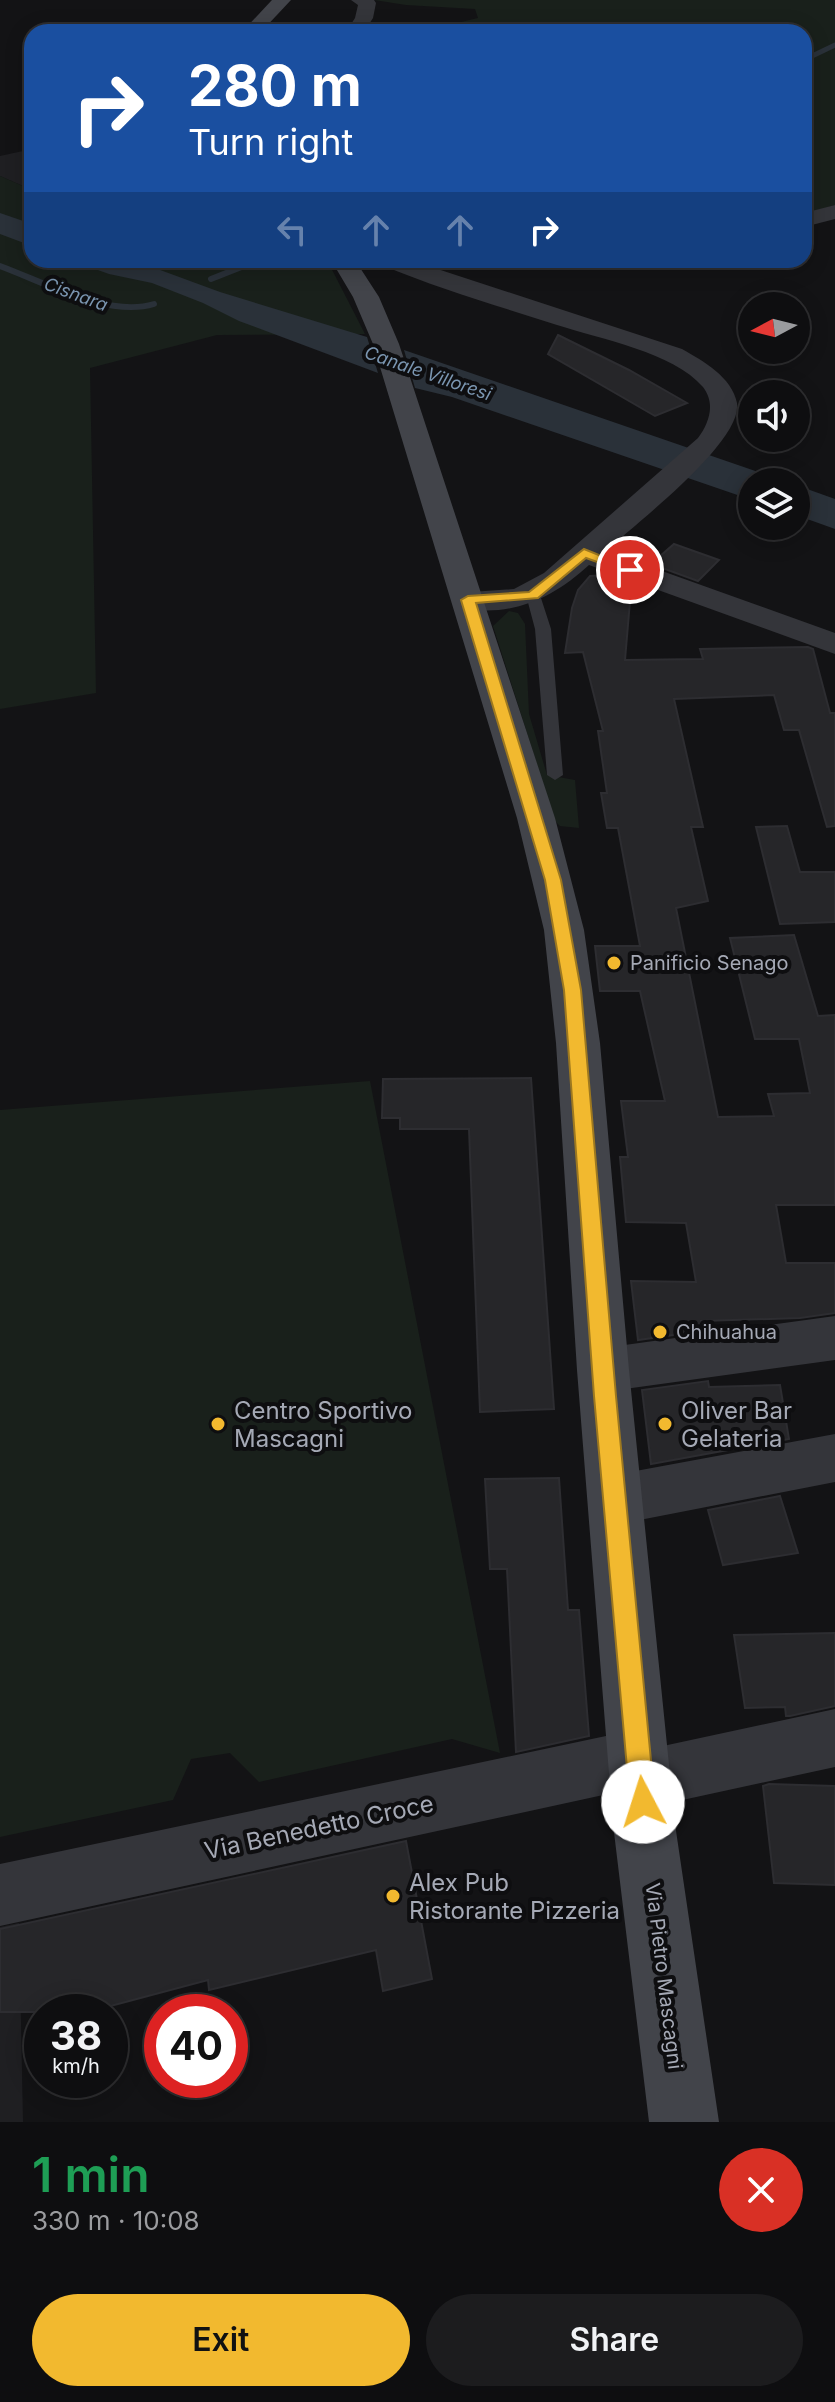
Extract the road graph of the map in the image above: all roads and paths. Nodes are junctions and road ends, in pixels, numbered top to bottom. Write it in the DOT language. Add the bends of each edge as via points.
graph roads {
  1 [pos="282,0"];
  2 [pos="360,0"];
  3 [pos="259,24"];
  4 [pos="360,24"];
  5 [pos="835,212"];
  6 [pos="812,219"];
  7 [pos="812,221"];
  8 [pos="835,222"];
  9 [pos="348,268"];
  10 [pos="409,268"];
  11 [pos="584,553"];
  12 [pos="533,595"];
  13 [pos="468,600"];
  14 [pos="835,644"];
  15 [pos="555,775"];
  16 [pos="835,1338"];
  17 [pos="603,1370"];
  18 [pos="835,1458"];
  19 [pos="614,1500"];
  20 [pos="835,1738"];
  21 [pos="640,1769"];
  22 [pos="0,1895"];
  23 [pos="684,2122"];
  1 -- 3 [label="street"];
  2 -- 4 [label="street" via="367,3 367,11"];
  5 -- 6 [label="street"];
  7 -- 8 [label="street"];
  9 -- 13 [label="street, Via Pietro Mascagni" via="386,344"];
  10 -- 11 [label="street" via="654,347 689,363 713,382 725,405 719,431"];
  11 -- 12 [label="street"];
  11 -- 14 [label="street"];
  12 -- 13 [label="street"];
  12 -- 15 [label="lane" via="543,629"];
  13 -- 17 [label="street, Via Pietro Mascagni" via="536,818 564,930"];
  16 -- 17 [label="street"];
  17 -- 19 [label="street, Via Pietro Mascagni"];
  18 -- 19 [label="street"];
  19 -- 21 [label="street, Via Pietro Mascagni"];
  20 -- 21 [label="street, Via Benedetto Croce"];
  21 -- 22 [label="street, Via Benedetto Croce"];
  21 -- 23 [label="street, Via Pietro Mascagni"];
}
